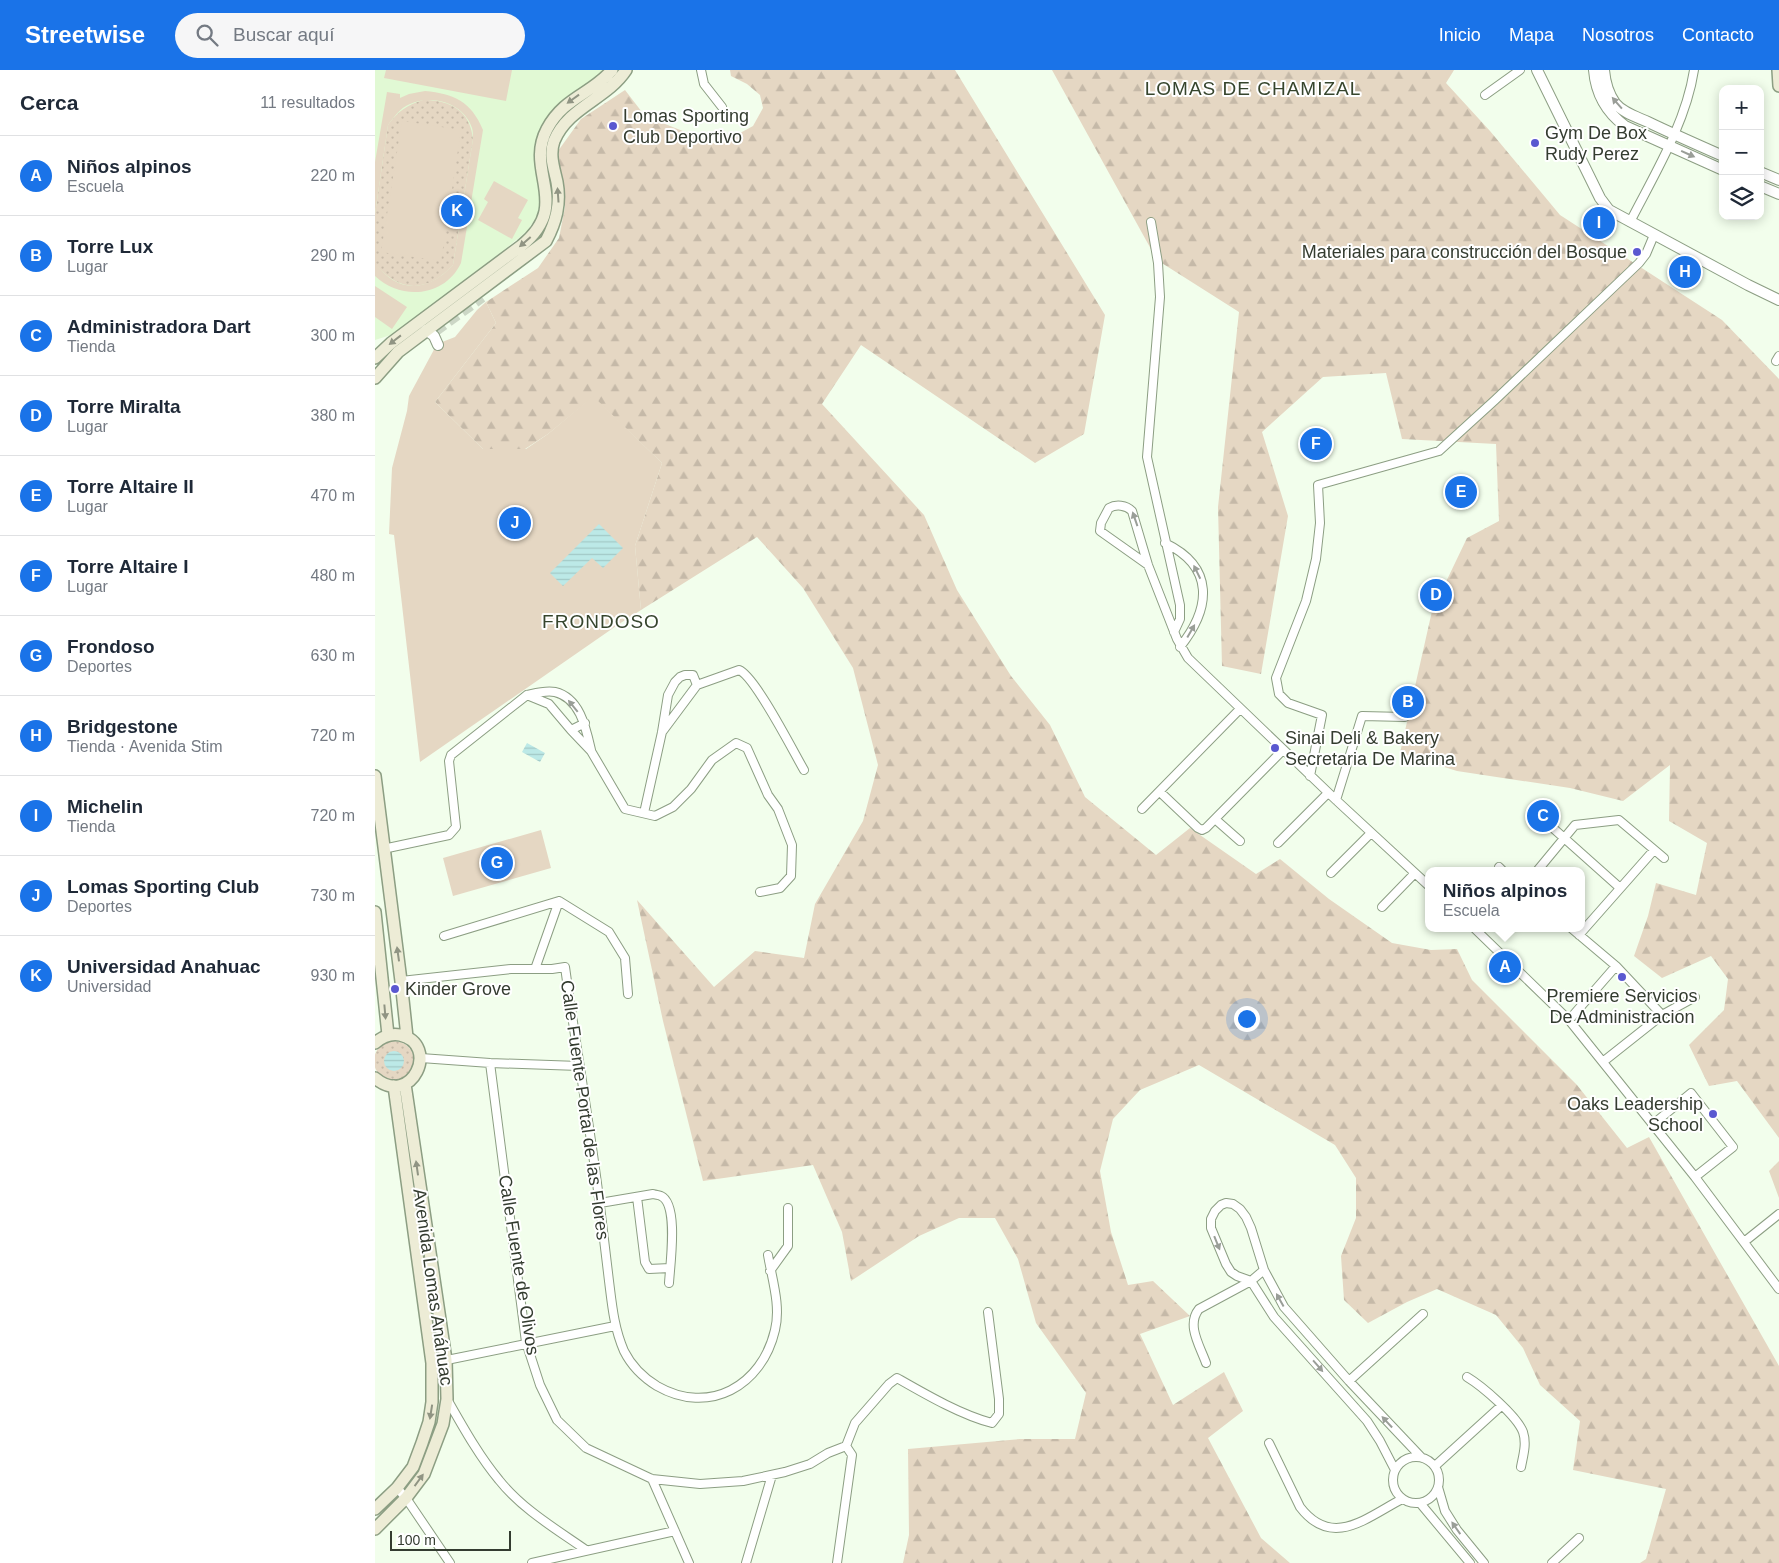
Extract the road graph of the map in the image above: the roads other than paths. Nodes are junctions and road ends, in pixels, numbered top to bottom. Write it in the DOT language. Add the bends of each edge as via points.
graph roads {
  1 [pos="612,70"];
  2 [pos="626,70"];
  3 [pos="701,70"];
  4 [pos="1520,70"];
  5 [pos="1537,70"];
  6 [pos="1594,70"];
  7 [pos="1604,70"];
  8 [pos="1694,70"];
  9 [pos="1778,70"];
  10 [pos="1779,86"];
  11 [pos="1485,96"];
  12 [pos="722,107"];
  13 [pos="1674,135"];
  14 [pos="1669,146"];
  15 [pos="1719,154"];
  16 [pos="1719,168"];
  17 [pos="1764,174"];
  18 [pos="1779,180"];
  19 [pos="1764,188"];
  20 [pos="1779,194"];
  21 [pos="1151,222"];
  22 [pos="1630,222"];
  23 [pos="1654,235"];
  24 [pos="546,241"];
  25 [pos="482,297"];
  26 [pos="1779,300"];
  27 [pos="426,330"];
  28 [pos="438,345"];
  29 [pos="377,354"];
  30 [pos="375,378"];
  31 [pos="1165,543"];
  32 [pos="1148,565"];
  33 [pos="1174,632"];
  34 [pos="1181,647"];
  35 [pos="697,685"];
  36 [pos="556,692"];
  37 [pos="527,695"];
  38 [pos="549,704"];
  39 [pos="1240,709"];
  40 [pos="1405,717"];
  41 [pos="585,723"];
  42 [pos="571,730"];
  43 [pos="662,732"];
  44 [pos="1283,750"];
  45 [pos="591,751"];
  46 [pos="804,770"];
  47 [pos="375,776"];
  48 [pos="1310,776"];
  49 [pos="1160,792"];
  50 [pos="1328,793"];
  51 [pos="1335,800"];
  52 [pos="1142,809"];
  53 [pos="1535,812"];
  54 [pos="644,813"];
  55 [pos="1215,819"];
  56 [pos="1371,833"];
  57 [pos="1564,838"];
  58 [pos="1240,841"];
  59 [pos="1277,843"];
  60 [pos="383,849"];
  61 [pos="1654,850"];
  62 [pos="1664,858"];
  63 [pos="1540,867"];
  64 [pos="1331,873"];
  65 [pos="1415,873"];
  66 [pos="1425,882"];
  67 [pos="1619,887"];
  68 [pos="760,892"];
  69 [pos="559,901"];
  70 [pos="1382,907"];
  71 [pos="375,912"];
  72 [pos="1585,929"];
  73 [pos="1478,932"];
  74 [pos="1484,932"];
  75 [pos="1575,932"];
  76 [pos="1582,932"];
  77 [pos="1481,935"];
  78 [pos="444,936"];
  79 [pos="1579,936"];
  80 [pos="1616,966"];
  81 [pos="535,969"];
  82 [pos="378,974"];
  83 [pos="401,981"];
  84 [pos="628,994"];
  85 [pos="1695,997"];
  86 [pos="1662,1015"];
  87 [pos="1569,1020"];
  88 [pos="388,1035"];
  89 [pos="407,1037"];
  90 [pos="375,1043"];
  91 [pos="421,1058"];
  92 [pos="1604,1061"];
  93 [pos="490,1063"];
  94 [pos="579,1066"];
  95 [pos="375,1078"];
  96 [pos="399,1085"];
  97 [pos="1652,1124"];
  98 [pos="1695,1177"];
  99 [pos="637,1197"];
  100 [pos="599,1203"];
  101 [pos="788,1208"];
  102 [pos="1779,1214"];
  103 [pos="1744,1242"];
  104 [pos="768,1256"];
  105 [pos="670,1268"];
  106 [pos="1264,1270"];
  107 [pos="770,1271"];
  108 [pos="1251,1281"];
  109 [pos="669,1283"];
  110 [pos="1779,1288"];
  111 [pos="988,1312"];
  112 [pos="1423,1314"];
  113 [pos="615,1326"];
  114 [pos="527,1342"];
  115 [pos="446,1360"];
  116 [pos="432,1363"];
  117 [pos="1205,1363"];
  118 [pos="1467,1377"];
  119 [pos="1349,1381"];
  120 [pos="447,1400"];
  121 [pos="1501,1406"];
  122 [pos="1269,1443"];
  123 [pos="845,1446"];
  124 [pos="1421,1457"];
  125 [pos="1435,1466"];
  126 [pos="1521,1467"];
  127 [pos="1395,1470"];
  128 [pos="772,1475"];
  129 [pos="652,1479"];
  130 [pos="1438,1487"];
  131 [pos="397,1488"];
  132 [pos="406,1498"];
  133 [pos="1402,1499"];
  134 [pos="1420,1503"];
  135 [pos="375,1509"];
  136 [pos="375,1529"];
  137 [pos="675,1531"];
  138 [pos="1579,1538"];
  139 [pos="586,1550"];
  140 [pos="451,1563"];
  141 [pos="532,1563"];
  142 [pos="689,1563"];
  143 [pos="746,1563"];
  144 [pos="837,1563"];
  145 [pos="1470,1563"];
  146 [pos="1484,1563"];
  147 [pos="1552,1563"];
  1 -- 29 [label="main road, one-way" via="559,111 542,138 540,158 546,207 534,234"];
  24 -- 2 [label="main road, one-way" via="558,210 551,158 553,143 575,113 612,88"];
  3 -- 12 [label="street" via="704,84"];
  4 -- 11 [label="street"];
  5 -- 22 [label="street" via="1599,198 1609,210"];
  6 -- 14 [label="street" via="1595,85 1602,102 1614,118"];
  13 -- 7 [label="street, one-way" via="1616,104 1605,83"];
  8 -- 13 [label="street"];
  9 -- 10 [label="main road"];
  13 -- 14 [label="street"];
  13 -- 15 [label="street"];
  14 -- 16 [label="street, one-way"];
  14 -- 22 [label="street"];
  17 -- 18 [label="street"];
  19 -- 20 [label="street"];
  21 -- 31 [label="street" via="1160,297 1147,457"];
  22 -- 23 [label="street"];
  23 -- 26 [label="street"];
  23 -- 48 [label="street" via="1639,263 1439,451 1318,485 1320,523 1316,559 1306,601 1276,678 1279,694 1289,703 1322,714"];
  24 -- 25 [label="main road" via="526,265"];
  24 -- 27 [label="main road"];
  27 -- 28 [label="street"];
  27 -- 30 [label="main road" via="389,360"];
  31 -- 33 [label="street" via="1181,605 1180,619"];
  34 -- 31 [label="street, one-way" via="1199,614 1202,582 1186,555"];
  32 -- 32 [label="street, one-way" via="1132,511 1126,506 1109,508 1101,523 1101,531"];
  32 -- 33 [label="street"];
  33 -- 34 [label="street"];
  34 -- 39 [label="street" via="1188,658"];
  35 -- 43 [label="street"];
  35 -- 43 [label="street" via="693,676 685,675 675,682 668,695"];
  35 -- 46 [label="street" via="743,671 763,698"];
  36 -- 37 [label="street"];
  36 -- 38 [label="street"];
  41 -- 36 [label="street, one-way" via="571,702"];
  37 -- 38 [label="street"];
  37 -- 60 [label="street" via="451,755 456,827 453,832"];
  38 -- 42 [label="street"];
  39 -- 44 [label="street"];
  39 -- 49 [label="street"];
  40 -- 51 [label="street" via="1362,716"];
  41 -- 42 [label="street"];
  41 -- 45 [label="street"];
  42 -- 45 [label="street"];
  43 -- 54 [label="street"];
  44 -- 48 [label="street"];
  44 -- 55 [label="street"];
  45 -- 54 [label="street" via="625,808"];
  47 -- 60 [label="main road"];
  48 -- 50 [label="street"];
  49 -- 52 [label="street"];
  49 -- 55 [label="street" via="1202,830"];
  50 -- 51 [label="street"];
  50 -- 59 [label="street"];
  51 -- 56 [label="street"];
  53 -- 57 [label="street"];
  54 -- 68 [label="street" via="655,816 673,807 712,760 735,743 747,748 768,795 778,809 791,845 791,876 780,888"];
  55 -- 58 [label="street"];
  56 -- 64 [label="street"];
  56 -- 65 [label="street"];
  57 -- 61 [label="street" via="1575,825 1619,820"];
  57 -- 63 [label="street"];
  57 -- 67 [label="street"];
  83 -- 60 [label="main road, one-way"];
  61 -- 62 [label="street"];
  61 -- 67 [label="street"];
  65 -- 66 [label="street"];
  65 -- 70 [label="street"];
  67 -- 72 [label="street"];
  69 -- 78 [label="street"];
  69 -- 81 [label="street"];
  69 -- 84 [label="street" via="609,932 625,958"];
  71 -- 82 [label="main road"];
  73 -- 77 [label="street"];
  74 -- 77 [label="street"];
  75 -- 79 [label="street"];
  76 -- 79 [label="street"];
  77 -- 87 [label="street"];
  79 -- 80 [label="street"];
  80 -- 86 [label="street"];
  80 -- 87 [label="street"];
  81 -- 83 [label="street, Calle Fuente Portal de las Flores"];
  81 -- 94 [label="street, Calle Fuente Portal de las Flores" via="565,967"];
  82 -- 88 [label="main road, one-way"];
  83 -- 89 [label="main road"];
  85 -- 86 [label="street"];
  86 -- 92 [label="street"];
  87 -- 92 [label="street"];
  88 -- 89 [label="main road"];
  88 -- 90 [label="main road"];
  89 -- 91 [label="main road"];
  91 -- 93 [label="street"];
  91 -- 96 [label="main road" via="413,1078"];
  92 -- 97 [label="street"];
  93 -- 94 [label="street"];
  93 -- 114 [label="street, Calle Fuente de Olivos"];
  94 -- 100 [label="street, Calle Fuente Portal de las Flores"];
  95 -- 96 [label="main road" via="386,1085"];
  115 -- 96 [label="main road, Avenida Lomas Anáhuac, one-way"];
  96 -- 116 [label="main road, Avenida Lomas Anáhuac"];
  97 -- 98 [label="street"];
  97 -- 98 [label="street" via="1691,1093 1733,1147"];
  98 -- 103 [label="street"];
  99 -- 100 [label="street"];
  99 -- 105 [label="street" via="645,1262 649,1269"];
  99 -- 105 [label="street" via="653,1194 662,1196 668,1203 672,1216"];
  100 -- 113 [label="street, Calle Fuente Portal de las Flores"];
  101 -- 107 [label="street" via="788,1246"];
  102 -- 103 [label="street"];
  103 -- 110 [label="street"];
  104 -- 107 [label="street, Calle Fuente Portal de las Flores"];
  105 -- 109 [label="street"];
  106 -- 108 [label="street"];
  106 -- 108 [label="street, one-way" via="1246,1217 1233,1204 1221,1205 1211,1219 1211,1228 1231,1272"];
  119 -- 106 [label="street, one-way" via="1284,1308"];
  107 -- 113 [label="street, Calle Fuente Portal de las Flores" via="777,1312 769,1350 742,1384 723,1394 695,1399 670,1393 650,1382 625,1352"];
  108 -- 117 [label="street" via="1195,1315 1193,1328"];
  108 -- 127 [label="street, one-way" via="1274,1317 1367,1421"];
  111 -- 123 [label="street" via="999,1399 999,1414 992,1422 972,1416 897,1378 855,1423"];
  112 -- 119 [label="street"];
  113 -- 114 [label="street"];
  114 -- 115 [label="street"];
  114 -- 129 [label="street, Calle Fuente de Olivos" via="540,1385 557,1420 586,1448"];
  115 -- 116 [label="street"];
  115 -- 120 [label="main road, Avenida Lomas Anáhuac"];
  116 -- 131 [label="main road, Avenida Lomas Anáhuac, one-way" via="429,1422 413,1467"];
  118 -- 121 [label="street" via="1482,1386"];
  124 -- 119 [label="street, one-way"];
  132 -- 120 [label="main road, Avenida Lomas Anáhuac, one-way" via="424,1474 443,1424"];
  120 -- 139 [label="street" via="499,1481 543,1520"];
  121 -- 125 [label="street"];
  121 -- 126 [label="street" via="1522,1431 1525,1445"];
  122 -- 133 [label="street" via="1300,1507 1323,1526 1333,1529 1351,1526"];
  123 -- 128 [label="street, Calle Fuente de Olivos" via="810,1464"];
  123 -- 144 [label="street" via="852,1455"];
  124 -- 125 [label="street"];
  124 -- 127 [label="street" via="1405,1459"];
  125 -- 130 [label="street"];
  127 -- 133 [label="street" via="1393,1486"];
  128 -- 129 [label="street, Calle Fuente de Olivos" via="700,1484"];
  128 -- 143 [label="street"];
  129 -- 137 [label="street"];
  130 -- 134 [label="street" via="1431,1498"];
  146 -- 130 [label="street, one-way" via="1445,1511"];
  131 -- 132 [label="street"];
  131 -- 135 [label="main road, Avenida Lomas Anáhuac"];
  132 -- 136 [label="main road, Avenida Lomas Anáhuac"];
  132 -- 140 [label="street"];
  133 -- 134 [label="street"];
  134 -- 145 [label="street"];
  137 -- 139 [label="street"];
  137 -- 142 [label="street"];
  138 -- 147 [label="street"];
  139 -- 141 [label="street"];
}
